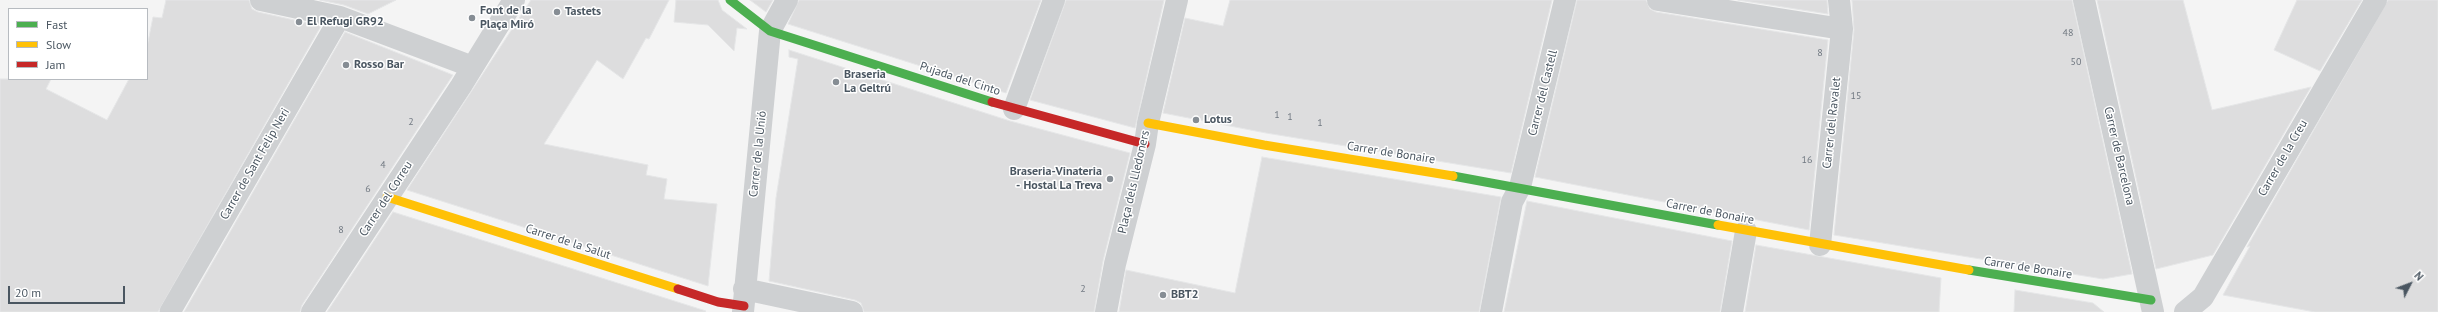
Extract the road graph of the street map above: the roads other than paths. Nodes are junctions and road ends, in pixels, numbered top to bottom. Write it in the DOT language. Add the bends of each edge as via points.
graph roads {
  1 [pos="261,0"];
  2 [pos="514,0"];
  3 [pos="730,0"];
  4 [pos="787,0"];
  5 [pos="1054,0"];
  6 [pos="1177,0"];
  7 [pos="1565,0"];
  8 [pos="1658,0"];
  9 [pos="1839,0"];
  10 [pos="2084,0"];
  11 [pos="2376,0"];
  12 [pos="343,22"];
  13 [pos="1842,29"];
  14 [pos="770,31"];
  15 [pos="473,67"];
  16 [pos="1014,109"];
  17 [pos="1146,133"];
  18 [pos="1264,145"];
  19 [pos="1520,187"];
  20 [pos="387,197"];
  21 [pos="1746,231"];
  22 [pos="1820,246"];
  23 [pos="744,302"];
  24 [pos="2152,306"];
  25 [pos="170,312"];
  26 [pos="312,312"];
  27 [pos="852,312"];
  28 [pos="1106,312"];
  29 [pos="1491,312"];
  30 [pos="1732,312"];
  31 [pos="2185,312"];
  1 -- 12 [label="street"];
  2 -- 15 [label="street, Carrer del Correu"];
  3 -- 14 [label="street"];
  4 -- 14 [label="street, Carrer de la Unió"];
  5 -- 16 [label="street"];
  6 -- 17 [label="street"];
  7 -- 19 [label="street, Carrer del Castell"];
  8 -- 13 [label="street"];
  9 -- 13 [label="street, Carrer del Ravalet"];
  10 -- 24 [label="street, Carrer de Barcelona"];
  11 -- 31 [label="street, Carrer de la Creu" via="2202,297"];
  12 -- 15 [label="street"];
  12 -- 25 [label="lane, Carrer de Sant Felip Neri"];
  13 -- 22 [label="street, Carrer del Ravalet"];
  14 -- 16 [label="street, Pujada del Cinto"];
  14 -- 23 [label="street, Carrer de la Unió"];
  15 -- 20 [label="street, Carrer del Correu"];
  16 -- 17 [label="street, Pujada del Cinto"];
  17 -- 18 [label="street, Plaça dels Lledoners"];
  17 -- 28 [label="street, Plaça dels Lledoners"];
  18 -- 19 [label="street, Carrer de Bonaire"];
  19 -- 21 [label="street, Carrer de Bonaire"];
  19 -- 29 [label="street, Carrer del Castell" via="1512,202"];
  20 -- 23 [label="street, Carrer de la Salut" via="710,299"];
  20 -- 26 [label="street, Carrer del Correu"];
  21 -- 22 [label="street, Carrer de Bonaire"];
  21 -- 30 [label="street"];
  22 -- 24 [label="street, Carrer de Bonaire"];
  23 -- 27 [label="street"];
}
